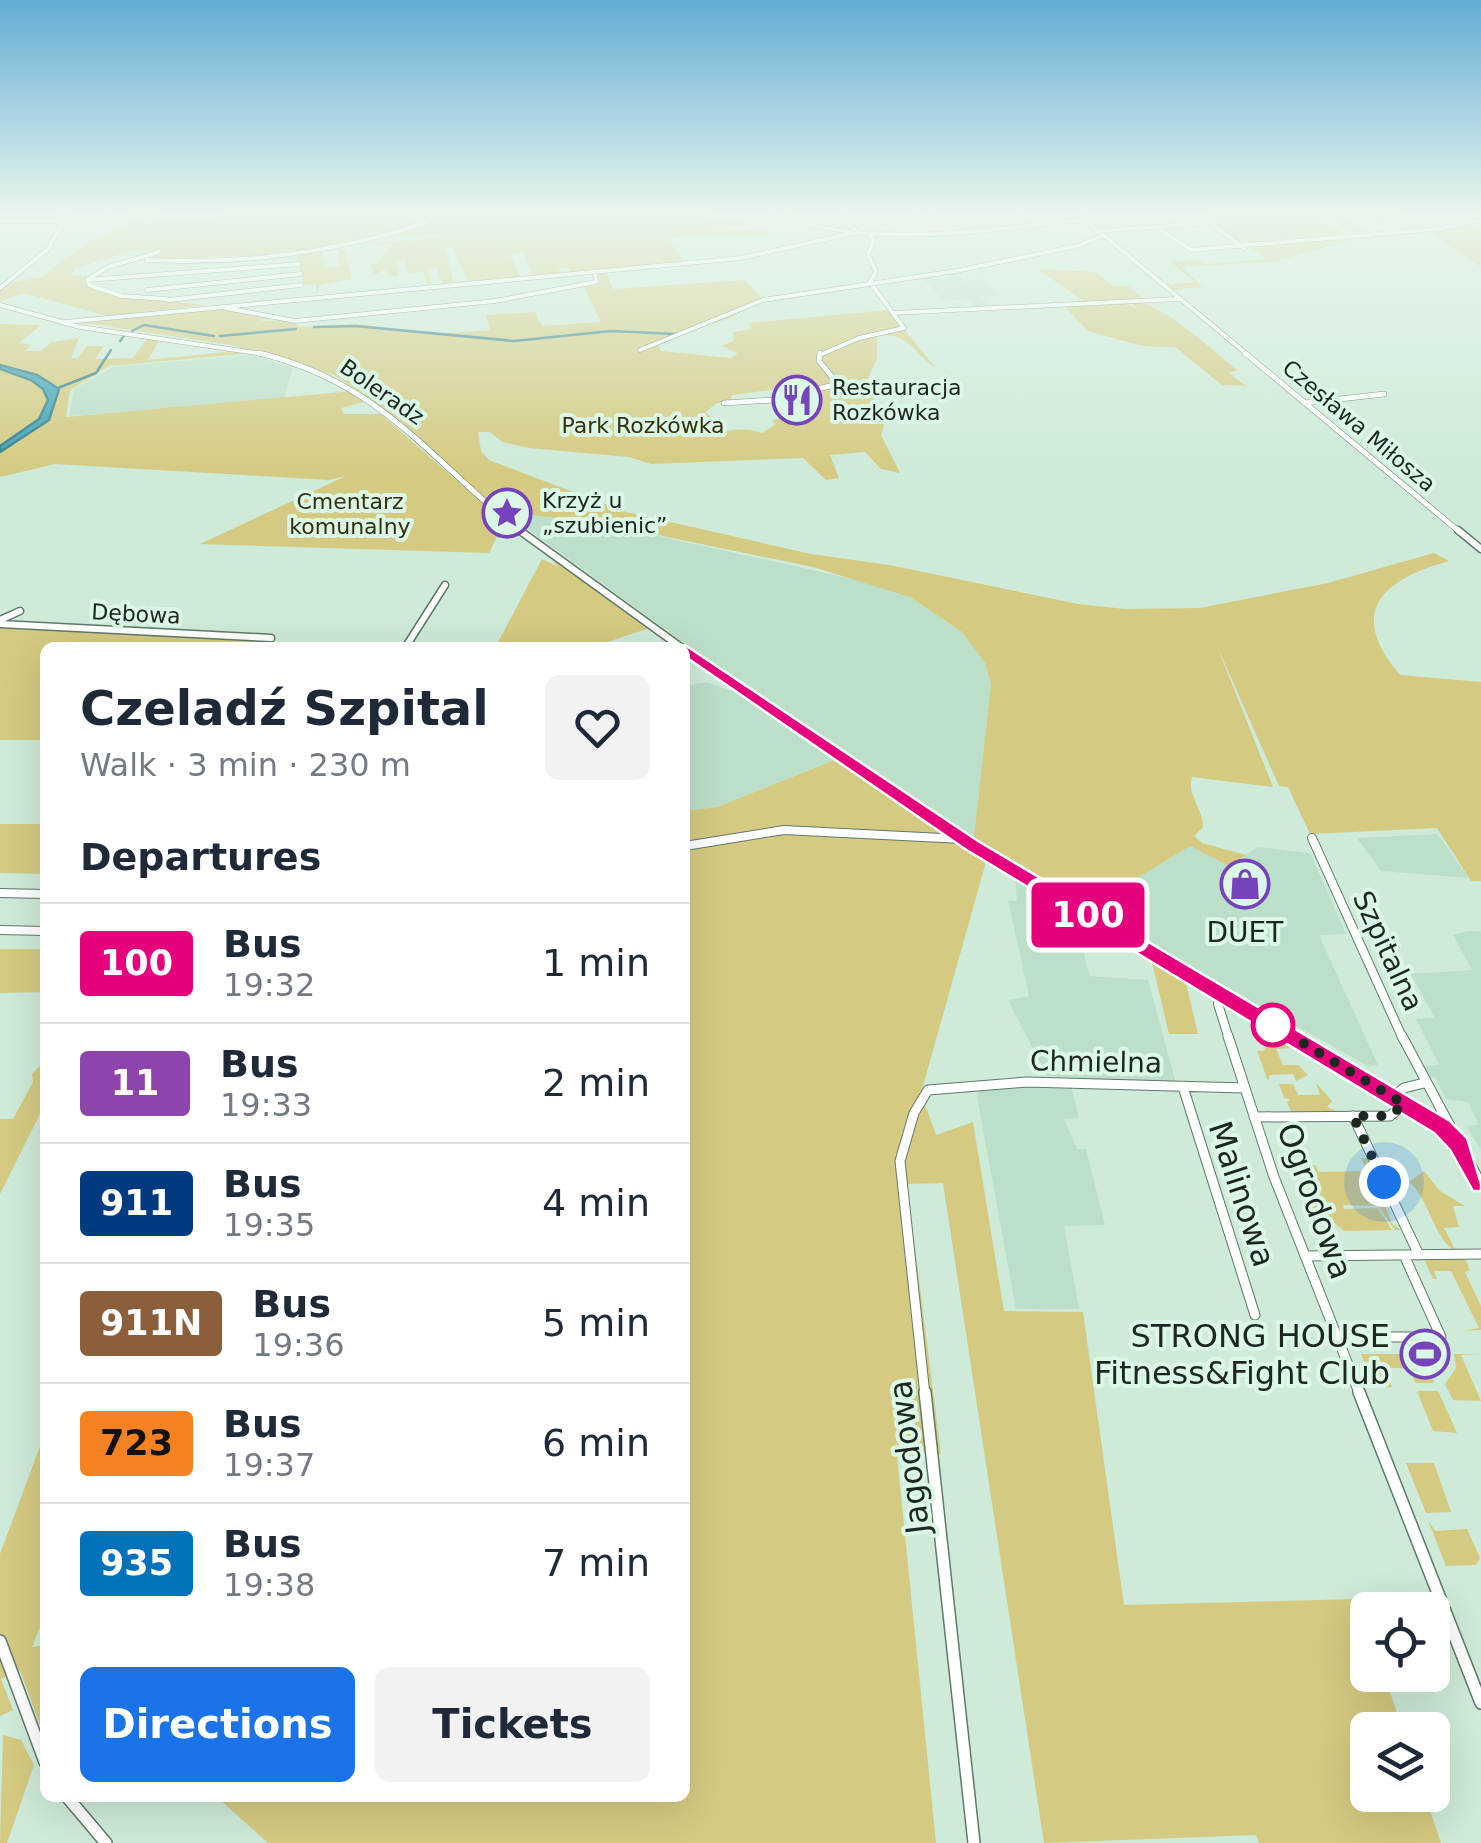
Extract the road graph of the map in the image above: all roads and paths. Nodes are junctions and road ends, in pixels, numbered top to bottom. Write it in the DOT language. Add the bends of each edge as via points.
graph roads {
  1 [pos="173,300"];
  2 [pos="275,300"];
  3 [pos="484,300"];
  4 [pos="771,300"];
  5 [pos="883,300"];
  6 [pos="1140,300"];
  7 [pos="1180,300"];
  8 [pos="0,305"];
  9 [pos="218,305"];
  10 [pos="206,306"];
  11 [pos="893,313"];
  12 [pos="65,322"];
  13 [pos="640,350"];
  14 [pos="1384,394"];
  15 [pos="1304,402"];
  16 [pos="724,403"];
  17 [pos="1481,549"];
  18 [pos="445,585"];
  19 [pos="20,611"];
  20 [pos="0,622"];
  21 [pos="271,638"];
  22 [pos="408,642"];
  23 [pos="674,642"];
  24 [pos="690,654"];
  25 [pos="962,838"];
  26 [pos="1312,838"];
  27 [pos="690,845"];
  28 [pos="0,892"];
  29 [pos="40,894"];
  30 [pos="0,930"];
  31 [pos="40,931"];
  32 [pos="1224,996"];
  33 [pos="1424,1083"];
  34 [pos="946,1085"];
  35 [pos="1182,1087"];
  36 [pos="1244,1088"];
  37 [pos="1393,1097"];
  38 [pos="1404,1104"];
  39 [pos="1436,1104"];
  40 [pos="1353,1116"];
  41 [pos="1424,1116"];
  42 [pos="1254,1117"];
  43 [pos="1452,1136"];
  44 [pos="1481,1184"];
  45 [pos="1481,1254"];
  46 [pos="1404,1255"];
  47 [pos="1419,1255"];
  48 [pos="1305,1256"];
  49 [pos="1254,1315"];
  50 [pos="1337,1337"];
  51 [pos="0,1641"];
  52 [pos="1481,1703"];
  53 [pos="40,1749"];
  54 [pos="71,1802"];
  55 [pos="106,1843"];
  56 [pos="974,1843"];
  1 -- 10 [label="street"];
  2 -- 9 [label="street"];
  3 -- 9 [label="street" via="296,321"];
  4 -- 13 [label="street"];
  5 -- 11 [label="street"];
  6 -- 11 [label="street"];
  7 -- 15 [label="street, Czesława Miłosza"];
  8 -- 12 [label="street, Boleradz"];
  9 -- 10 [label="street"];
  10 -- 12 [label="street"];
  11 -- 16 [label="street" via="904,329 819,354 838,384 773,400"];
  12 -- 23 [label="street, Boleradz" via="233,347 330,375 398,421 487,503"];
  14 -- 15 [label="street"];
  15 -- 17 [label="street, Czesława Miłosza"];
  18 -- 22 [label="street"];
  19 -- 20 [label="street"];
  20 -- 21 [label="street, Dębowa"];
  24 -- 25 [label="street, Boleradz"];
  25 -- 27 [label="street" via="784,830"];
  25 -- 32 [label="street, Boleradz"];
  26 -- 33 [label="street, Szpitalna"];
  28 -- 29 [label="street"];
  30 -- 31 [label="street"];
  32 -- 36 [label="street, Ogrodowa" via="1218,1004"];
  32 -- 37 [label="street, Boleradz"];
  33 -- 37 [label="street"];
  33 -- 39 [label="street, Szpitalna"];
  34 -- 35 [label="street, Chmielna"];
  34 -- 56 [label="street, Jagodowa" via="923,1095 900,1161"];
  35 -- 36 [label="street, Chmielna"];
  35 -- 49 [label="street, Malinowa"];
  36 -- 42 [label="street, Ogrodowa"];
  37 -- 38 [label="street, Boleradz"];
  38 -- 40 [label="street" via="1390,1116"];
  38 -- 41 [label="street, Boleradz"];
  39 -- 41 [label="street"];
  39 -- 43 [label="street, Szpitalna"];
  40 -- 42 [label="street"];
  40 -- 47 [label="street"];
  41 -- 43 [label="street, Boleradz"];
  42 -- 48 [label="street, Ogrodowa"];
  43 -- 44 [label="street, Szpitalna"];
  45 -- 47 [label="street"];
  46 -- 47 [label="street"];
  46 -- 48 [label="street"];
  46 -- 50 [label="street" via="1441,1337"];
  48 -- 50 [label="street, Ogrodowa"];
  50 -- 52 [label="street, Ogrodowa"];
  51 -- 53 [label="street"];
  54 -- 55 [label="street"];
}
